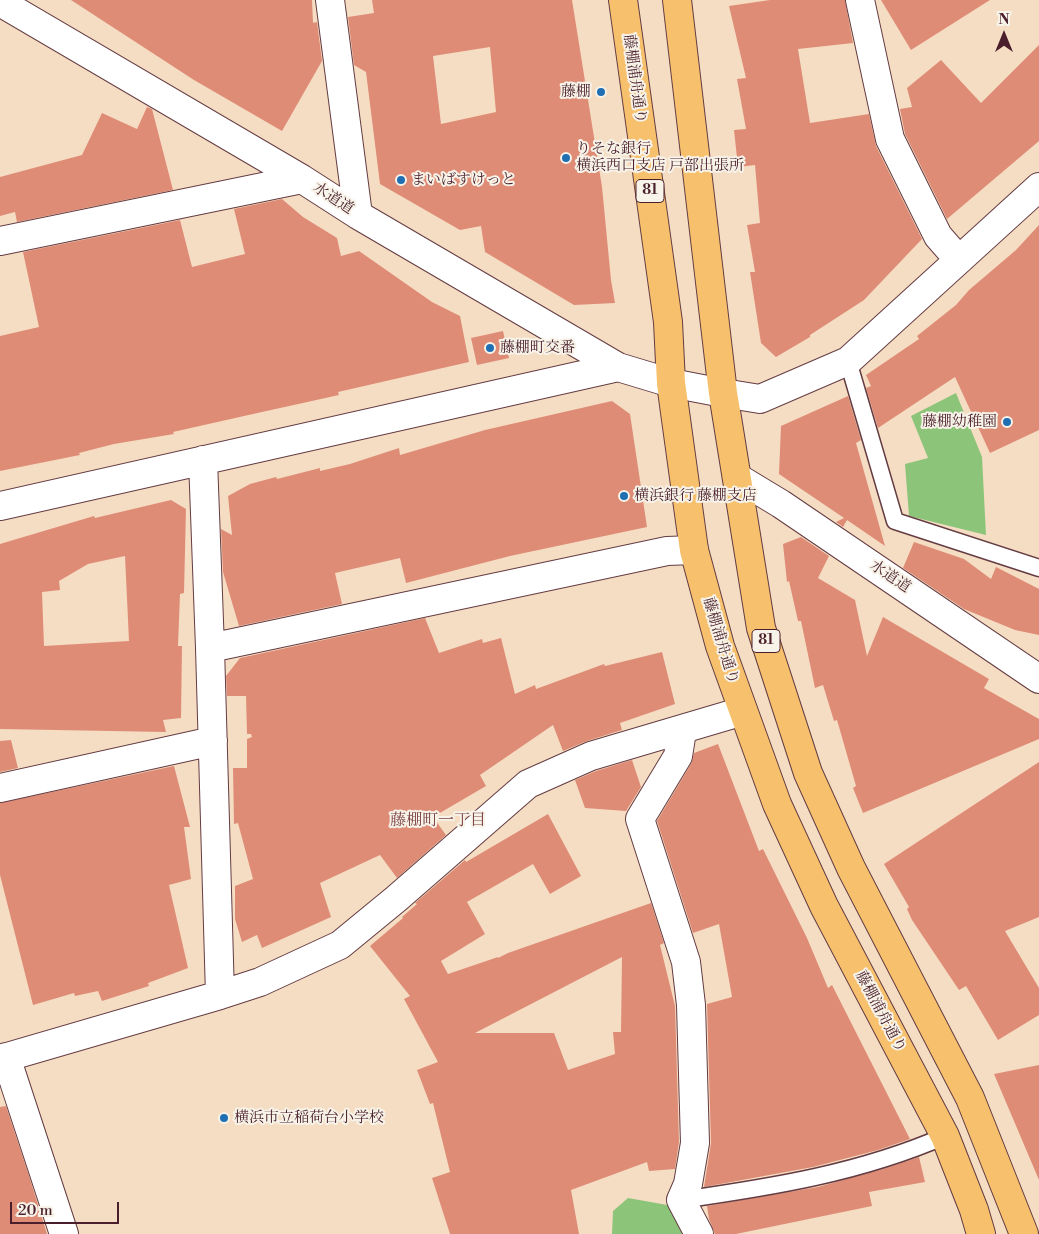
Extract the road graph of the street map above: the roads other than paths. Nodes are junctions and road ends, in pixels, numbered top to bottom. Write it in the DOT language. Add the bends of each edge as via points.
graph roads {
  1 [pos="330,0"];
  2 [pos="623,0"];
  3 [pos="677,0"];
  4 [pos="860,0"];
  5 [pos="0,2"];
  6 [pos="302,179"];
  7 [pos="1039,187"];
  8 [pos="358,215"];
  9 [pos="0,241"];
  10 [pos="959,260"];
  11 [pos="848,361"];
  12 [pos="618,367"];
  13 [pos="671,384"];
  14 [pos="723,393"];
  15 [pos="203,460"];
  16 [pos="738,478"];
  17 [pos="0,506"];
  18 [pos="694,550"];
  19 [pos="1039,568"];
  20 [pos="210,648"];
  21 [pos="1039,679"];
  22 [pos="744,711"];
  23 [pos="682,730"];
  24 [pos="213,741"];
  25 [pos="0,788"];
  26 [pos="220,995"];
  27 [pos="3,1058"];
  28 [pos="945,1136"];
  29 [pos="676,1198"];
  30 [pos="64,1234"];
  31 [pos="698,1234"];
  32 [pos="981,1234"];
  33 [pos="1024,1234"];
  1 -- 8 [label="street"];
  2 -- 13 [label="main road, 藤棚浦舟通り / 81" via="668,322"];
  3 -- 14 [label="main road, 81"];
  4 -- 10 [label="street" via="890,138 938,236"];
  5 -- 6 [label="street, 水道道"];
  6 -- 8 [label="street, 水道道"];
  6 -- 9 [label="street"];
  7 -- 10 [label="street, 水道道"];
  8 -- 12 [label="street, 水道道"];
  10 -- 11 [label="street, 水道道"];
  11 -- 14 [label="street, 水道道" via="760,399"];
  11 -- 19 [label="lane" via="895,521"];
  12 -- 13 [label="street, 水道道"];
  12 -- 15 [label="street"];
  13 -- 14 [label="street, 水道道"];
  13 -- 18 [label="main road, 藤棚浦舟通り / 81"];
  14 -- 16 [label="main road, 81"];
  15 -- 17 [label="street"];
  15 -- 20 [label="street"];
  16 -- 21 [label="street, 水道道"];
  16 -- 33 [label="main road, 81" via="761,628 808,773 851,868 970,1098"];
  18 -- 20 [label="street" via="667,551"];
  18 -- 22 [label="main road, 藤棚浦舟通り / 81" via="720,646"];
  20 -- 24 [label="street"];
  22 -- 23 [label="street"];
  22 -- 28 [label="main road, 藤棚浦舟通り / 81" via="777,804 824,906"];
  23 -- 26 [label="street" via="591,756 528,784 340,946 260,982"];
  23 -- 29 [label="street" via="678,756 640,819 686,962 691,1006 695,1143 688,1184"];
  24 -- 25 [label="street"];
  24 -- 26 [label="street"];
  26 -- 27 [label="street"];
  27 -- 30 [label="street"];
  28 -- 29 [label="lane" via="852,1169 802,1181"];
  28 -- 32 [label="main road, 藤棚浦舟通り / 81"];
  29 -- 31 [label="street"];
}
